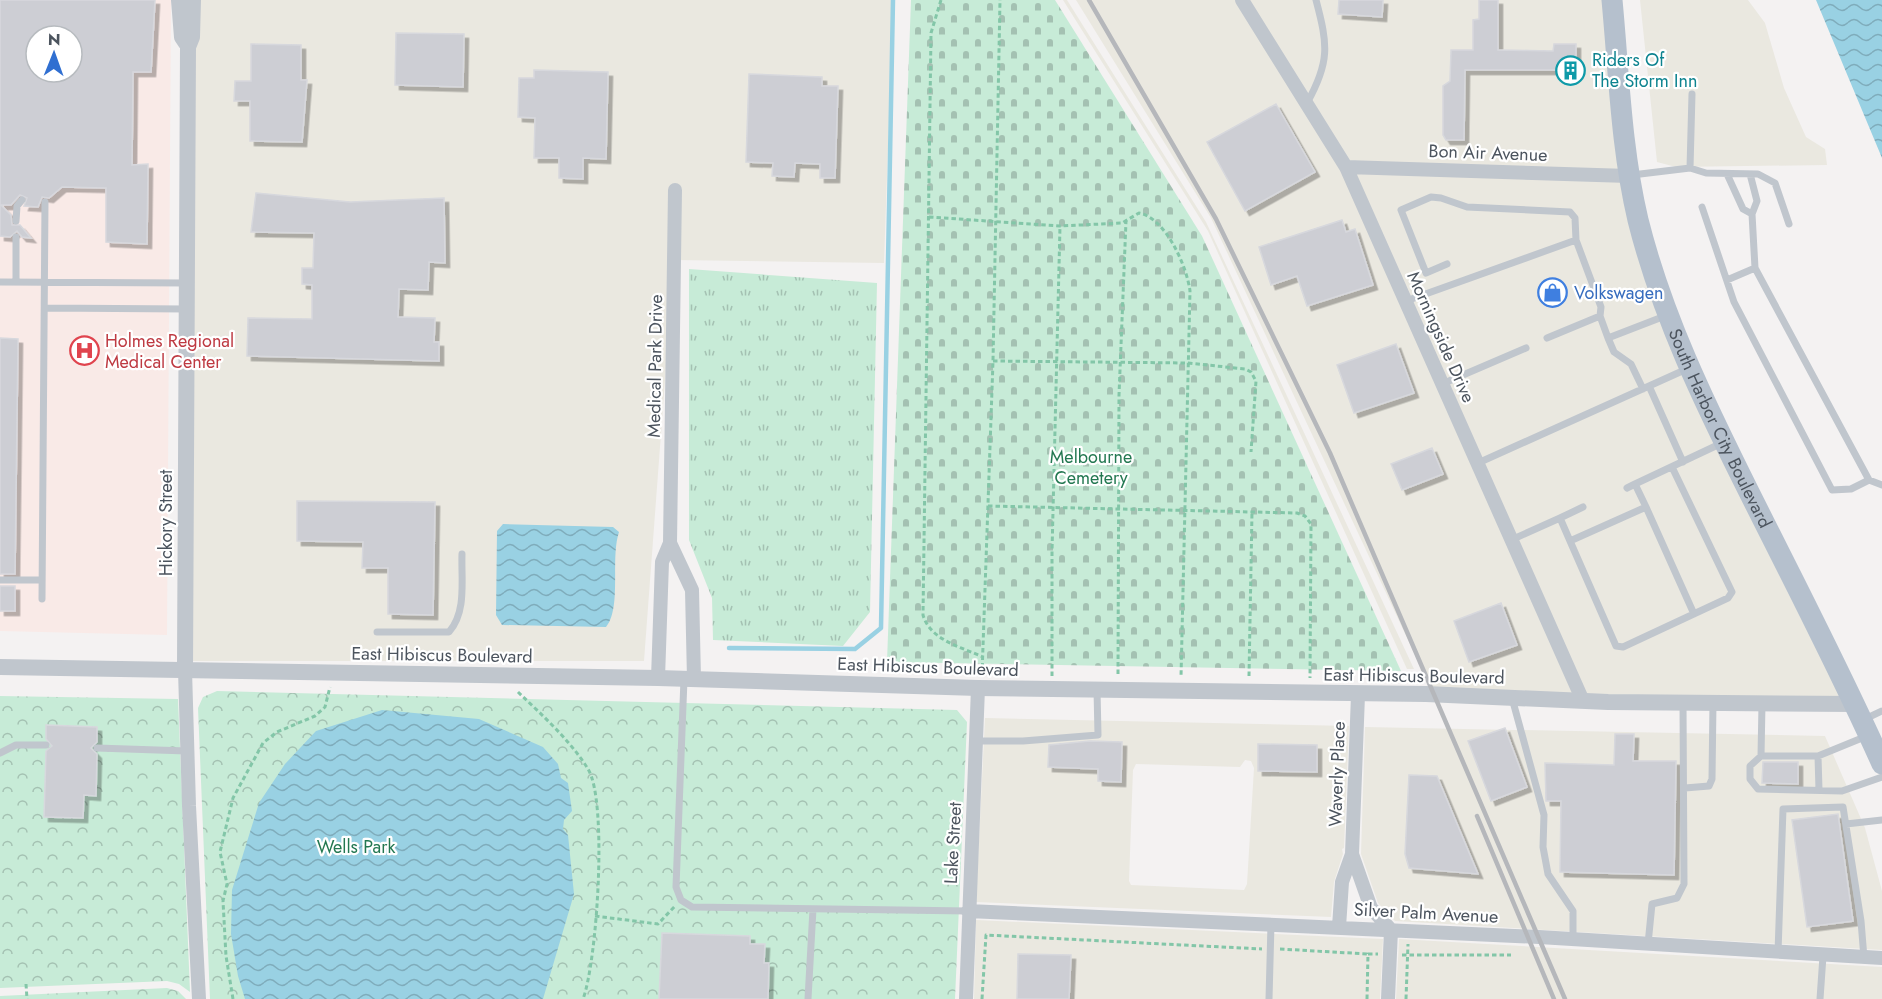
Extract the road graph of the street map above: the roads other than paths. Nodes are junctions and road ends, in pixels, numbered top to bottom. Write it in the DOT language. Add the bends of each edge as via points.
graph roads {
  1 [pos="179,0"];
  2 [pos="193,0"];
  3 [pos="1242,0"];
  4 [pos="1316,0"];
  5 [pos="1612,0"];
  6 [pos="188,47"];
  7 [pos="1692,94"];
  8 [pos="1307,103"];
  9 [pos="1346,167"];
  10 [pos="1690,168"];
  11 [pos="1727,174"];
  12 [pos="1750,174"];
  13 [pos="1629,176"];
  14 [pos="675,190"];
  15 [pos="22,201"];
  16 [pos="45,202"];
  17 [pos="1702,207"];
  18 [pos="1752,214"];
  19 [pos="16,221"];
  20 [pos="1789,224"];
  21 [pos="16,237"];
  22 [pos="1576,240"];
  23 [pos="1447,264"];
  24 [pos="1755,268"];
  25 [pos="1727,280"];
  26 [pos="0,282"];
  27 [pos="16,282"];
  28 [pos="45,282"];
  29 [pos="187,283"];
  30 [pos="1405,302"];
  31 [pos="45,308"];
  32 [pos="187,309"];
  33 [pos="1668,315"];
  34 [pos="1600,316"];
  35 [pos="1547,338"];
  36 [pos="1608,338"];
  37 [pos="1526,348"];
  38 [pos="1689,368"];
  39 [pos="1442,384"];
  40 [pos="1646,388"];
  41 [pos="1724,442"];
  42 [pos="1683,462"];
  43 [pos="1478,464"];
  44 [pos="1672,467"];
  45 [pos="1869,480"];
  46 [pos="1635,484"];
  47 [pos="1882,485"];
  48 [pos="1627,488"];
  49 [pos="1583,507"];
  50 [pos="1646,507"];
  51 [pos="1560,518"];
  52 [pos="1511,540"];
  53 [pos="1570,541"];
  54 [pos="670,543"];
  55 [pos="462,554"];
  56 [pos="0,580"];
  57 [pos="42,580"];
  58 [pos="42,599"];
  59 [pos="1694,614"];
  60 [pos="376,632"];
  61 [pos="0,667"];
  62 [pos="185,670"];
  63 [pos="658,678"];
  64 [pos="689,679"];
  65 [pos="978,688"];
  66 [pos="1097,690"];
  67 [pos="1358,695"];
  68 [pos="1512,698"];
  69 [pos="1583,701"];
  70 [pos="1683,703"];
  71 [pos="1713,703"];
  72 [pos="1762,703"];
  73 [pos="1882,711"];
  74 [pos="1862,719"];
  75 [pos="976,741"];
  76 [pos="46,745"];
  77 [pos="97,748"];
  78 [pos="187,751"];
  79 [pos="0,753"];
  80 [pos="1761,756"];
  81 [pos="1818,756"];
  82 [pos="1882,764"];
  83 [pos="1882,777"];
  84 [pos="1685,788"];
  85 [pos="1819,790"];
  86 [pos="1882,820"];
  87 [pos="1846,824"];
  88 [pos="1352,854"];
  89 [pos="813,909"];
  90 [pos="968,911"];
  91 [pos="1271,924"];
  92 [pos="1339,927"];
  93 [pos="1391,930"];
  94 [pos="1573,939"];
  95 [pos="1648,944"];
  96 [pos="1778,953"];
  97 [pos="1823,956"];
  98 [pos="1864,957"];
  99 [pos="1882,958"];
  100 [pos="199,999"];
  101 [pos="808,999"];
  102 [pos="966,999"];
  103 [pos="1269,999"];
  104 [pos="1389,999"];
  105 [pos="1820,999"];
  1 -- 6 [label="street, Hickory Street" via="182,37"];
  2 -- 6 [label="street, Hickory Street"];
  3 -- 8 [label="street, Morningside Drive"];
  4 -- 8 [label="lane" via="1326,38 1326,62"];
  5 -- 13 [label="main road, South Harbor City Boulevard"];
  6 -- 29 [label="street, Hickory Street"];
  7 -- 10 [label="lane"];
  8 -- 9 [label="street, Morningside Drive"];
  9 -- 13 [label="street, Bon Air Avenue"];
  9 -- 30 [label="street, Morningside Drive"];
  10 -- 11 [label="lane"];
  10 -- 13 [label="lane"];
  11 -- 12 [label="lane"];
  11 -- 18 [label="lane" via="1743,209"];
  12 -- 18 [label="lane" via="1757,201"];
  12 -- 20 [label="lane" via="1768,177 1775,183"];
  13 -- 33 [label="main road, South Harbor City Boulevard"];
  14 -- 54 [label="street, Medical Park Drive"];
  15 -- 19 [label="lane" via="17,206"];
  16 -- 28 [label="lane"];
  17 -- 25 [label="lane"];
  18 -- 24 [label="lane"];
  21 -- 27 [label="lane"];
  22 -- 23 [label="lane" via="1575,218 1570,212 1467,207 1431,197 1401,210 1426,273"];
  22 -- 30 [label="lane"];
  22 -- 34 [label="lane" via="1601,307"];
  24 -- 25 [label="lane"];
  24 -- 45 [label="lane"];
  25 -- 45 [label="lane" via="1734,302 1832,490 1851,489"];
  26 -- 27 [label="lane"];
  27 -- 28 [label="lane"];
  28 -- 29 [label="lane"];
  28 -- 31 [label="lane"];
  29 -- 32 [label="street, Hickory Street"];
  30 -- 39 [label="street, Morningside Drive"];
  31 -- 32 [label="lane"];
  31 -- 57 [label="lane"];
  32 -- 62 [label="street, Hickory Street"];
  33 -- 36 [label="lane"];
  33 -- 38 [label="main road, South Harbor City Boulevard"];
  34 -- 35 [label="lane"];
  34 -- 36 [label="lane"];
  36 -- 40 [label="lane" via="1614,352 1631,364"];
  37 -- 39 [label="lane"];
  38 -- 40 [label="lane"];
  38 -- 41 [label="main road, South Harbor City Boulevard"];
  39 -- 43 [label="street, Morningside Drive"];
  40 -- 42 [label="lane"];
  40 -- 43 [label="lane"];
  41 -- 42 [label="lane"];
  41 -- 74 [label="main road, South Harbor City Boulevard"];
  42 -- 44 [label="lane"];
  43 -- 52 [label="street, Morningside Drive"];
  44 -- 46 [label="lane"];
  44 -- 59 [label="lane" via="1732,592 1728,598"];
  45 -- 47 [label="lane"];
  46 -- 48 [label="lane"];
  46 -- 50 [label="lane"];
  49 -- 51 [label="lane"];
  50 -- 53 [label="lane"];
  50 -- 59 [label="lane"];
  51 -- 52 [label="lane"];
  51 -- 53 [label="lane"];
  52 -- 69 [label="street, Morningside Drive"];
  53 -- 59 [label="lane" via="1616,646 1623,647"];
  54 -- 63 [label="street, Medical Park Drive" via="662,562"];
  54 -- 64 [label="street, Medical Park Drive" via="692,590"];
  55 -- 60 [label="lane" via="461,612 449,632"];
  56 -- 57 [label="lane"];
  57 -- 58 [label="lane"];
  61 -- 62 [label="street, East Hibiscus Boulevard"];
  62 -- 63 [label="street, East Hibiscus Boulevard"];
  62 -- 78 [label="street, Hickory Street"];
  63 -- 64 [label="street, East Hibiscus Boulevard"];
  64 -- 65 [label="street, East Hibiscus Boulevard"];
  64 -- 89 [label="lane" via="676,887 681,900 692,907"];
  65 -- 66 [label="street, East Hibiscus Boulevard"];
  65 -- 75 [label="street, Lake Street"];
  66 -- 67 [label="street, East Hibiscus Boulevard"];
  66 -- 75 [label="lane" via="1098,735"];
  67 -- 68 [label="street, East Hibiscus Boulevard"];
  67 -- 88 [label="street, Waverly Place"];
  68 -- 69 [label="street, East Hibiscus Boulevard"];
  68 -- 94 [label="lane" via="1544,815 1543,847 1548,874 1574,911"];
  69 -- 70 [label="street, East Hibiscus Boulevard"];
  70 -- 71 [label="street, East Hibiscus Boulevard"];
  70 -- 84 [label="lane"];
  71 -- 72 [label="street, East Hibiscus Boulevard"];
  71 -- 84 [label="lane" via="1712,779 1708,786"];
  72 -- 74 [label="street, East Hibiscus Boulevard"];
  72 -- 80 [label="lane"];
  73 -- 74 [label="lane"];
  74 -- 81 [label="lane"];
  74 -- 82 [label="main road, South Harbor City Boulevard"];
  75 -- 90 [label="street, Lake Street"];
  76 -- 79 [label="lane" via="16,745"];
  77 -- 78 [label="lane"];
  78 -- 100 [label="street, Hickory Street"];
  80 -- 81 [label="lane"];
  80 -- 85 [label="lane" via="1750,766 1750,779 1758,789"];
  81 -- 85 [label="lane"];
  83 -- 85 [label="lane" via="1842,791"];
  84 -- 95 [label="lane" via="1684,884 1677,898 1652,904"];
  86 -- 87 [label="lane"];
  87 -- 96 [label="lane" via="1843,807 1783,809"];
  87 -- 98 [label="lane"];
  88 -- 92 [label="street, Waverly Place" via="1342,882"];
  88 -- 93 [label="street, Waverly Place" via="1371,908"];
  89 -- 90 [label="lane"];
  89 -- 101 [label="lane"];
  90 -- 91 [label="street, Silver Palm Avenue"];
  90 -- 102 [label="street, Lake Street"];
  91 -- 92 [label="street, Silver Palm Avenue"];
  91 -- 103 [label="lane"];
  92 -- 93 [label="street, Silver Palm Avenue"];
  93 -- 94 [label="street, Silver Palm Avenue"];
  93 -- 104 [label="street"];
  94 -- 95 [label="street, Silver Palm Avenue"];
  95 -- 96 [label="street, Silver Palm Avenue"];
  96 -- 97 [label="street, Silver Palm Avenue"];
  97 -- 98 [label="street, Silver Palm Avenue"];
  97 -- 105 [label="lane"];
  98 -- 99 [label="street, Silver Palm Avenue"];
}
